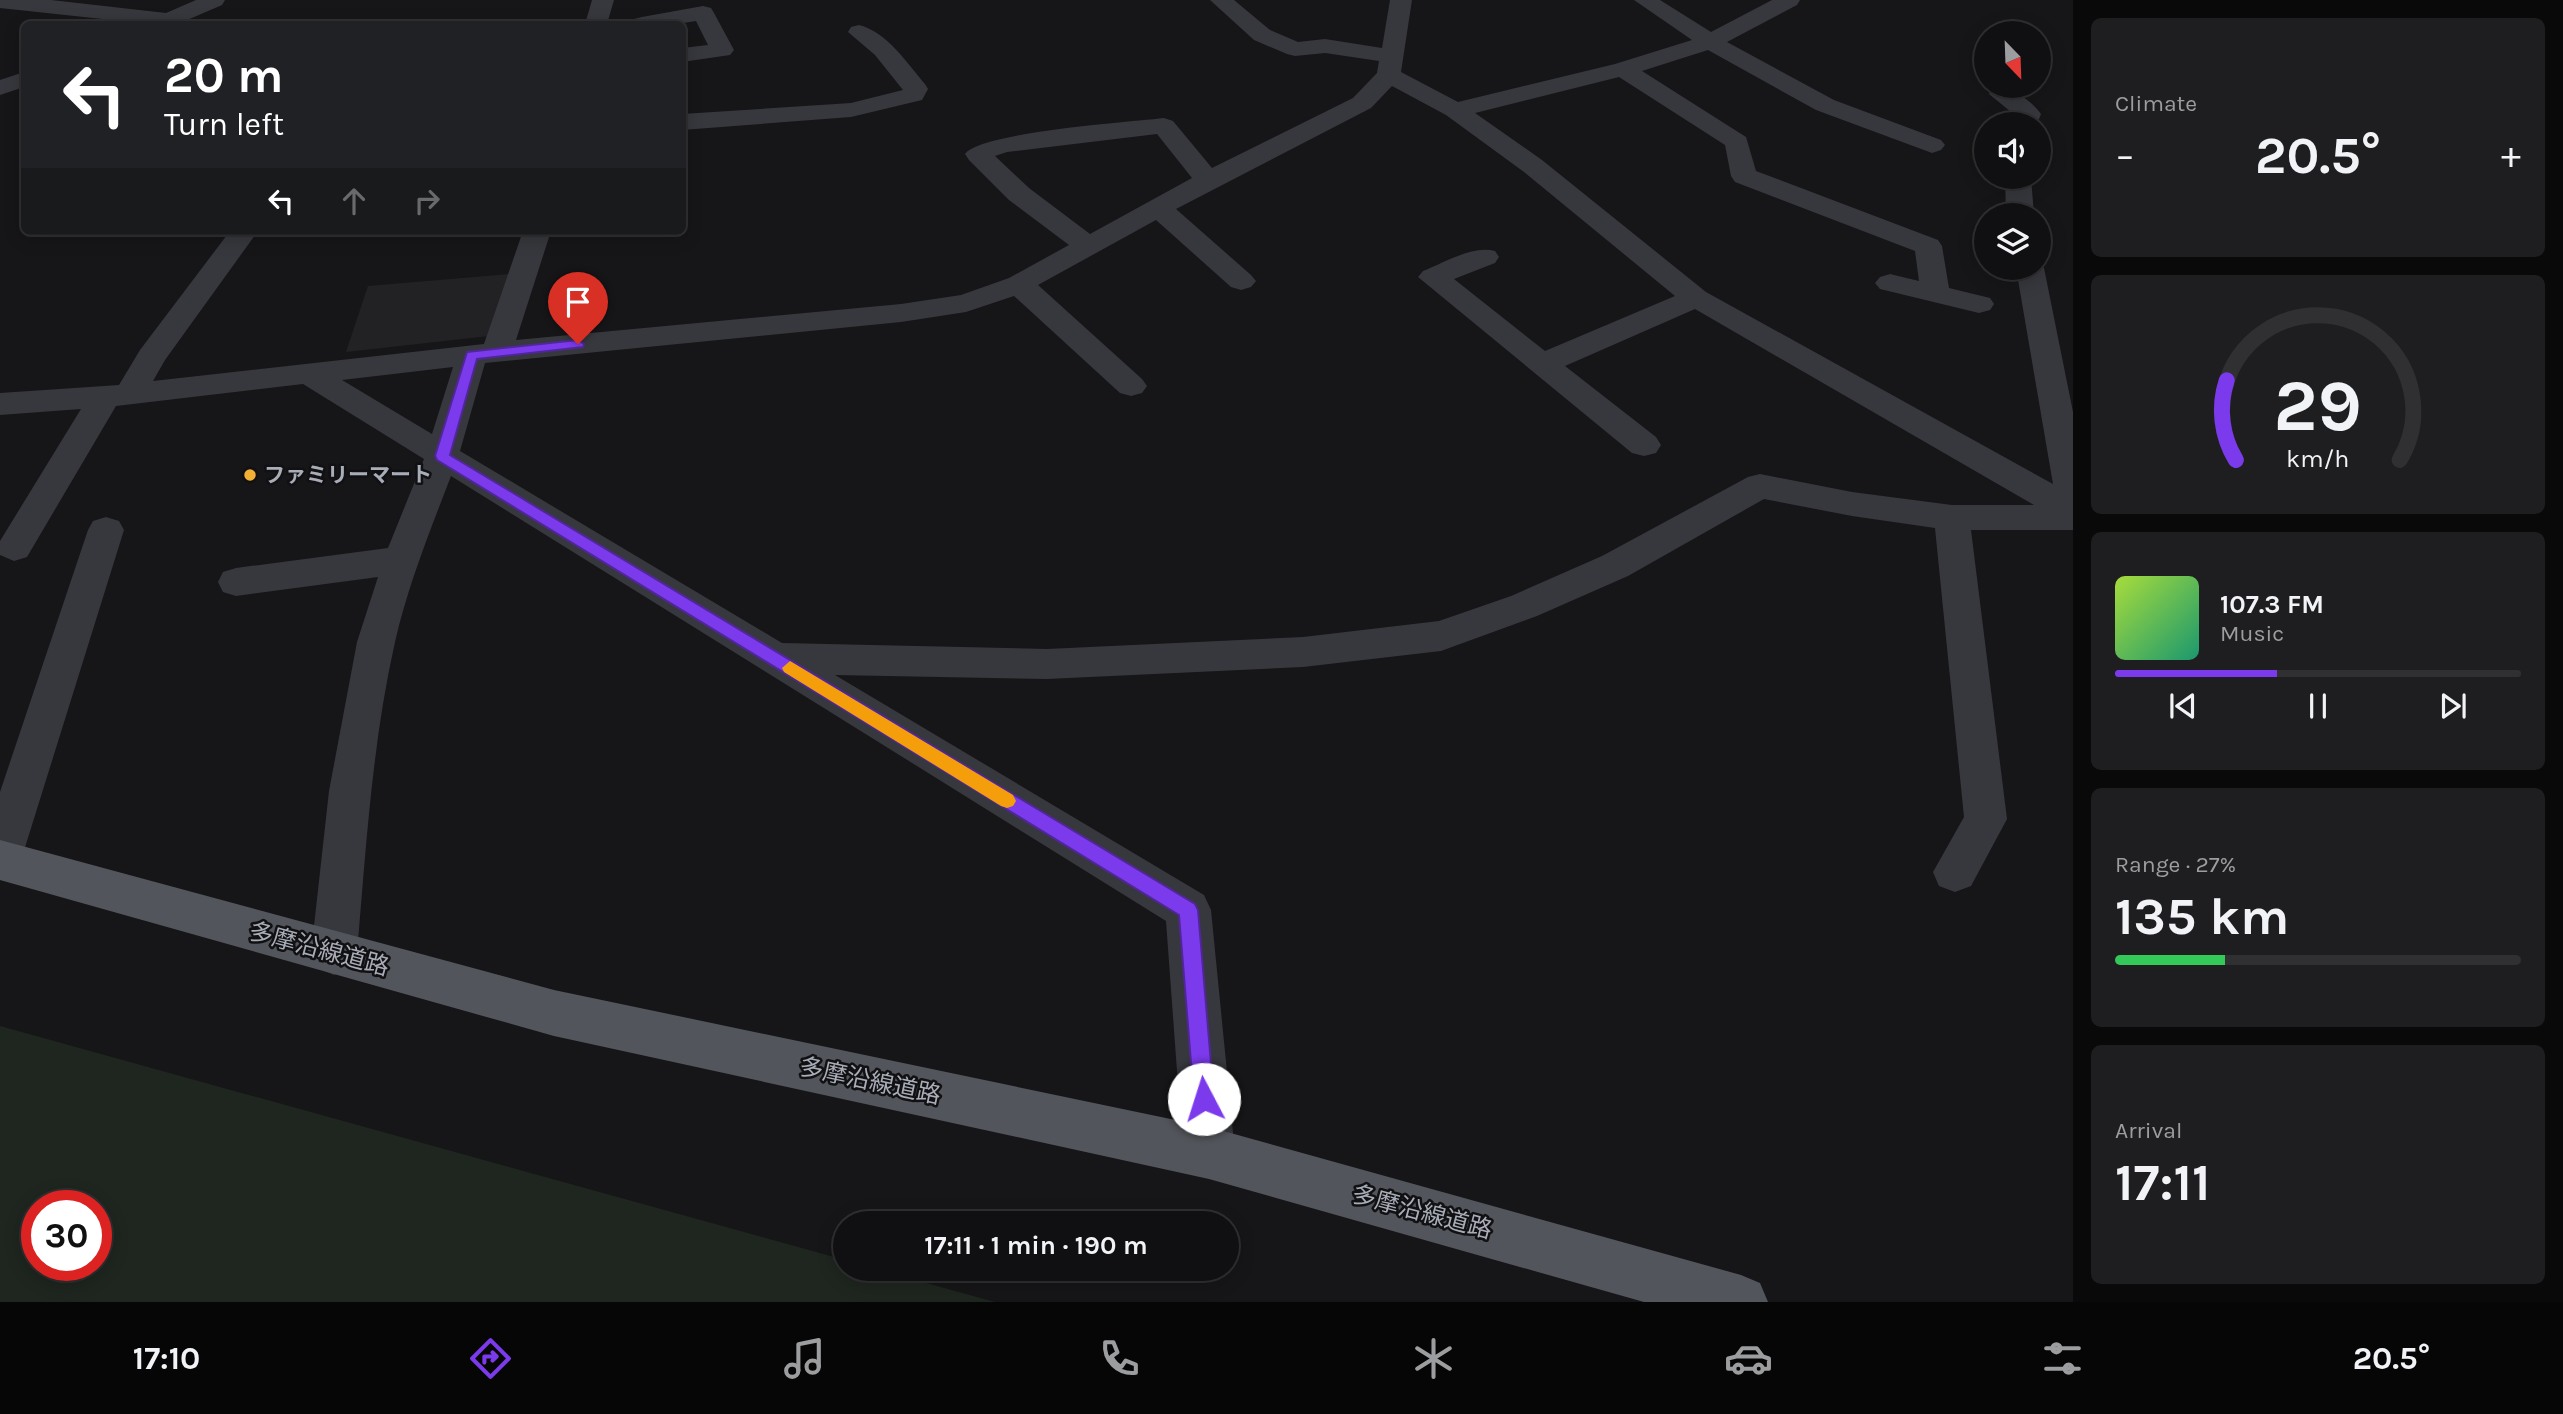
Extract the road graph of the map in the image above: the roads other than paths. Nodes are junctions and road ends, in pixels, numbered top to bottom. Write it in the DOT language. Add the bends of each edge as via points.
graph roads {
  1 [pos="214,0"];
  2 [pos="603,0"];
  3 [pos="1221,0"];
  4 [pos="1401,0"];
  5 [pos="1645,0"];
  6 [pos="1789,0"];
  7 [pos="0,1"];
  8 [pos="157,21"];
  9 [pos="167,21"];
  10 [pos="597,21"];
  11 [pos="659,21"];
  12 [pos="859,32"];
  13 [pos="1710,42"];
  14 [pos="686,54"];
  15 [pos="1390,65"];
  16 [pos="1623,69"];
  17 [pos="21,80"];
  18 [pos="0,88"];
  19 [pos="2007,98"];
  20 [pos="1455,110"];
  21 [pos="2026,112"];
  22 [pos="686,121"];
  23 [pos="1932,145"];
  24 [pos="1208,181"];
  25 [pos="1157,207"];
  26 [pos="241,235"];
  27 [pos="535,235"];
  28 [pos="1087,245"];
  29 [pos="1485,257"];
  30 [pos="2032,280"];
  31 [pos="1241,281"];
  32 [pos="1889,283"];
  33 [pos="1019,284"];
  34 [pos="1935,292"];
  35 [pos="1696,298"];
  36 [pos="1979,304"];
  37 [pos="484,354"];
  38 [pos="1541,364"];
  39 [pos="309,374"];
  40 [pos="1131,386"];
  41 [pos="117,396"];
  42 [pos="0,404"];
  43 [pos="1644,445"];
  44 [pos="442,456"];
  45 [pos="2073,499"];
  46 [pos="2073,511"];
  47 [pos="2073,517"];
  48 [pos="1952,518"];
  49 [pos="106,530"];
  50 [pos="14,548"];
  51 [pos="401,560"];
  52 [pos="236,582"];
  53 [pos="773,658"];
  54 [pos="0,859"];
  55 [pos="1955,872"];
  56 [pos="334,953"];
  57 [pos="1209,1153"];
  58 [pos="1741,1302"];
  1 -- 9 [label="street"];
  2 -- 10 [label="street"];
  3 -- 15 [label="street" via="1262,36 1295,49 1325,46"];
  4 -- 15 [label="street"];
  5 -- 13 [label="street"];
  6 -- 13 [label="street"];
  7 -- 8 [label="street"];
  11 -- 14 [label="street" via="703,13 722,50"];
  12 -- 22 [label="street" via="883,50 916,89 913,95 851,110"];
  13 -- 16 [label="street"];
  13 -- 23 [label="street" via="1825,105"];
  15 -- 20 [label="street"];
  15 -- 24 [label="street" via="1362,103"];
  16 -- 20 [label="street"];
  16 -- 34 [label="street" via="1737,142 1744,176 1928,246"];
  17 -- 18 [label="street"];
  19 -- 21 [label="street"];
  20 -- 35 [label="street" via="1533,166"];
  24 -- 25 [label="street"];
  24 -- 28 [label="street" via="1164,125 1002,145 978,155 1019,194"];
  25 -- 28 [label="street"];
  25 -- 31 [label="street"];
  26 -- 41 [label="street"];
  27 -- 37 [label="street"];
  28 -- 33 [label="street"];
  29 -- 38 [label="street" via="1433,277"];
  30 -- 45 [label="street"];
  32 -- 34 [label="street"];
  33 -- 37 [label="street" via="966,303 901,313"];
  33 -- 40 [label="street"];
  34 -- 36 [label="street"];
  35 -- 38 [label="street"];
  35 -- 46 [label="street"];
  37 -- 39 [label="street"];
  37 -- 44 [label="street"];
  38 -- 43 [label="street"];
  39 -- 41 [label="street"];
  39 -- 44 [label="street"];
  41 -- 42 [label="street"];
  41 -- 50 [label="street"];
  44 -- 51 [label="street"];
  44 -- 53 [label="street"];
  47 -- 48 [label="street"];
  48 -- 53 [label="street" via="1760,486 1615,566 1441,636 1303,652 1047,664"];
  48 -- 55 [label="street" via="1986,819"];
  49 -- 54 [label="street"];
  51 -- 52 [label="street"];
  51 -- 56 [label="street" via="376,642 352,777"];
  53 -- 57 [label="street" via="1188,910"];
  54 -- 56 [label="main road, 多摩沿線道路"];
  56 -- 57 [label="main road, 多摩沿線道路" via="554,1013"];
  57 -- 58 [label="main road, 多摩沿線道路"];
}
